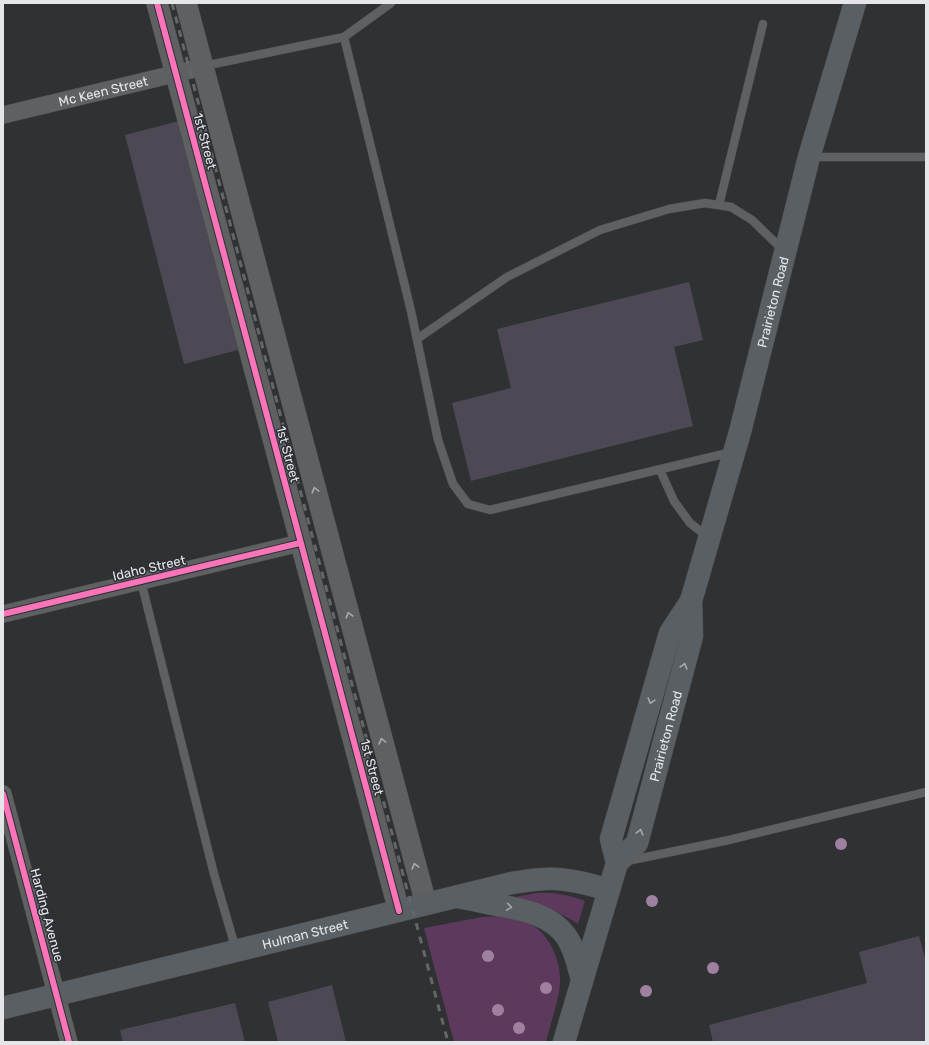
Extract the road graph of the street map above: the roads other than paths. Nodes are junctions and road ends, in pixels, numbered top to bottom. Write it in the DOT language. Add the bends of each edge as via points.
graph roads {
  1 [pos="157,3"];
  2 [pos="186,3"];
  3 [pos="391,3"];
  4 [pos="855,3"];
  5 [pos="763,24"];
  6 [pos="344,37"];
  7 [pos="203,67"];
  8 [pos="176,73"];
  9 [pos="3,115"];
  10 [pos="809,157"];
  11 [pos="926,157"];
  12 [pos="719,205"];
  13 [pos="785,252"];
  14 [pos="417,339"];
  15 [pos="734,452"];
  16 [pos="660,470"];
  17 [pos="709,538"];
  18 [pos="300,544"];
  19 [pos="142,581"];
  20 [pos="3,614"];
  21 [pos="926,792"];
  22 [pos="3,794"];
  23 [pos="617,863"];
  24 [pos="609,890"];
  25 [pos="457,897"];
  26 [pos="426,904"];
  27 [pos="399,911"];
  28 [pos="236,951"];
  29 [pos="582,980"];
  30 [pos="57,995"];
  31 [pos="3,1008"];
  32 [pos="69,1042"];
  33 [pos="564,1042"];
  1 -- 8 [label="street, 1st Street"];
  2 -- 7 [label="street, 1st Street"];
  3 -- 6 [label="lane"];
  4 -- 10 [label="main road, Prairieton Road"];
  5 -- 12 [label="lane"];
  6 -- 7 [label="lane"];
  6 -- 14 [label="lane"];
  7 -- 8 [label="street, Mc Keen Street"];
  26 -- 7 [label="street, 1st Street, one-way"];
  8 -- 9 [label="street, Mc Keen Street"];
  8 -- 18 [label="street, 1st Street"];
  10 -- 11 [label="lane"];
  10 -- 13 [label="main road, Prairieton Road"];
  12 -- 13 [label="lane" via="731,207 752,220"];
  12 -- 14 [label="lane" via="705,203 669,209 600,230 507,277"];
  13 -- 15 [label="main road, Prairieton Road"];
  14 -- 16 [label="lane" via="438,440 453,484 468,504 490,510"];
  15 -- 16 [label="lane"];
  15 -- 17 [label="main road, Prairieton Road"];
  16 -- 17 [label="lane" via="674,501 690,522"];
  17 -- 23 [label="main road, Prairieton Road" via="691,601 692,636 637,843"];
  18 -- 19 [label="street, Idaho Street"];
  18 -- 27 [label="street, 1st Street"];
  19 -- 20 [label="street, Idaho Street"];
  19 -- 28 [label="lane" via="214,874"];
  21 -- 23 [label="lane" via="728,840"];
  22 -- 30 [label="street, Harding Avenue"];
  23 -- 24 [label="main road, Prairieton Road"];
  24 -- 25 [label="main road, Hulman Street" via="556,879 512,883"];
  24 -- 29 [label="main road, Prairieton Road"];
  25 -- 26 [label="main road, Hulman Street"];
  25 -- 29 [label="main road, one-way" via="517,908 548,919 566,937"];
  26 -- 27 [label="main road, Hulman Street"];
  27 -- 28 [label="main road, Hulman Street"];
  28 -- 30 [label="main road, Hulman Street"];
  29 -- 33 [label="main road, Prairieton Road"];
  30 -- 31 [label="main road, Hulman Street"];
  30 -- 32 [label="street, Harding Avenue"];
}
